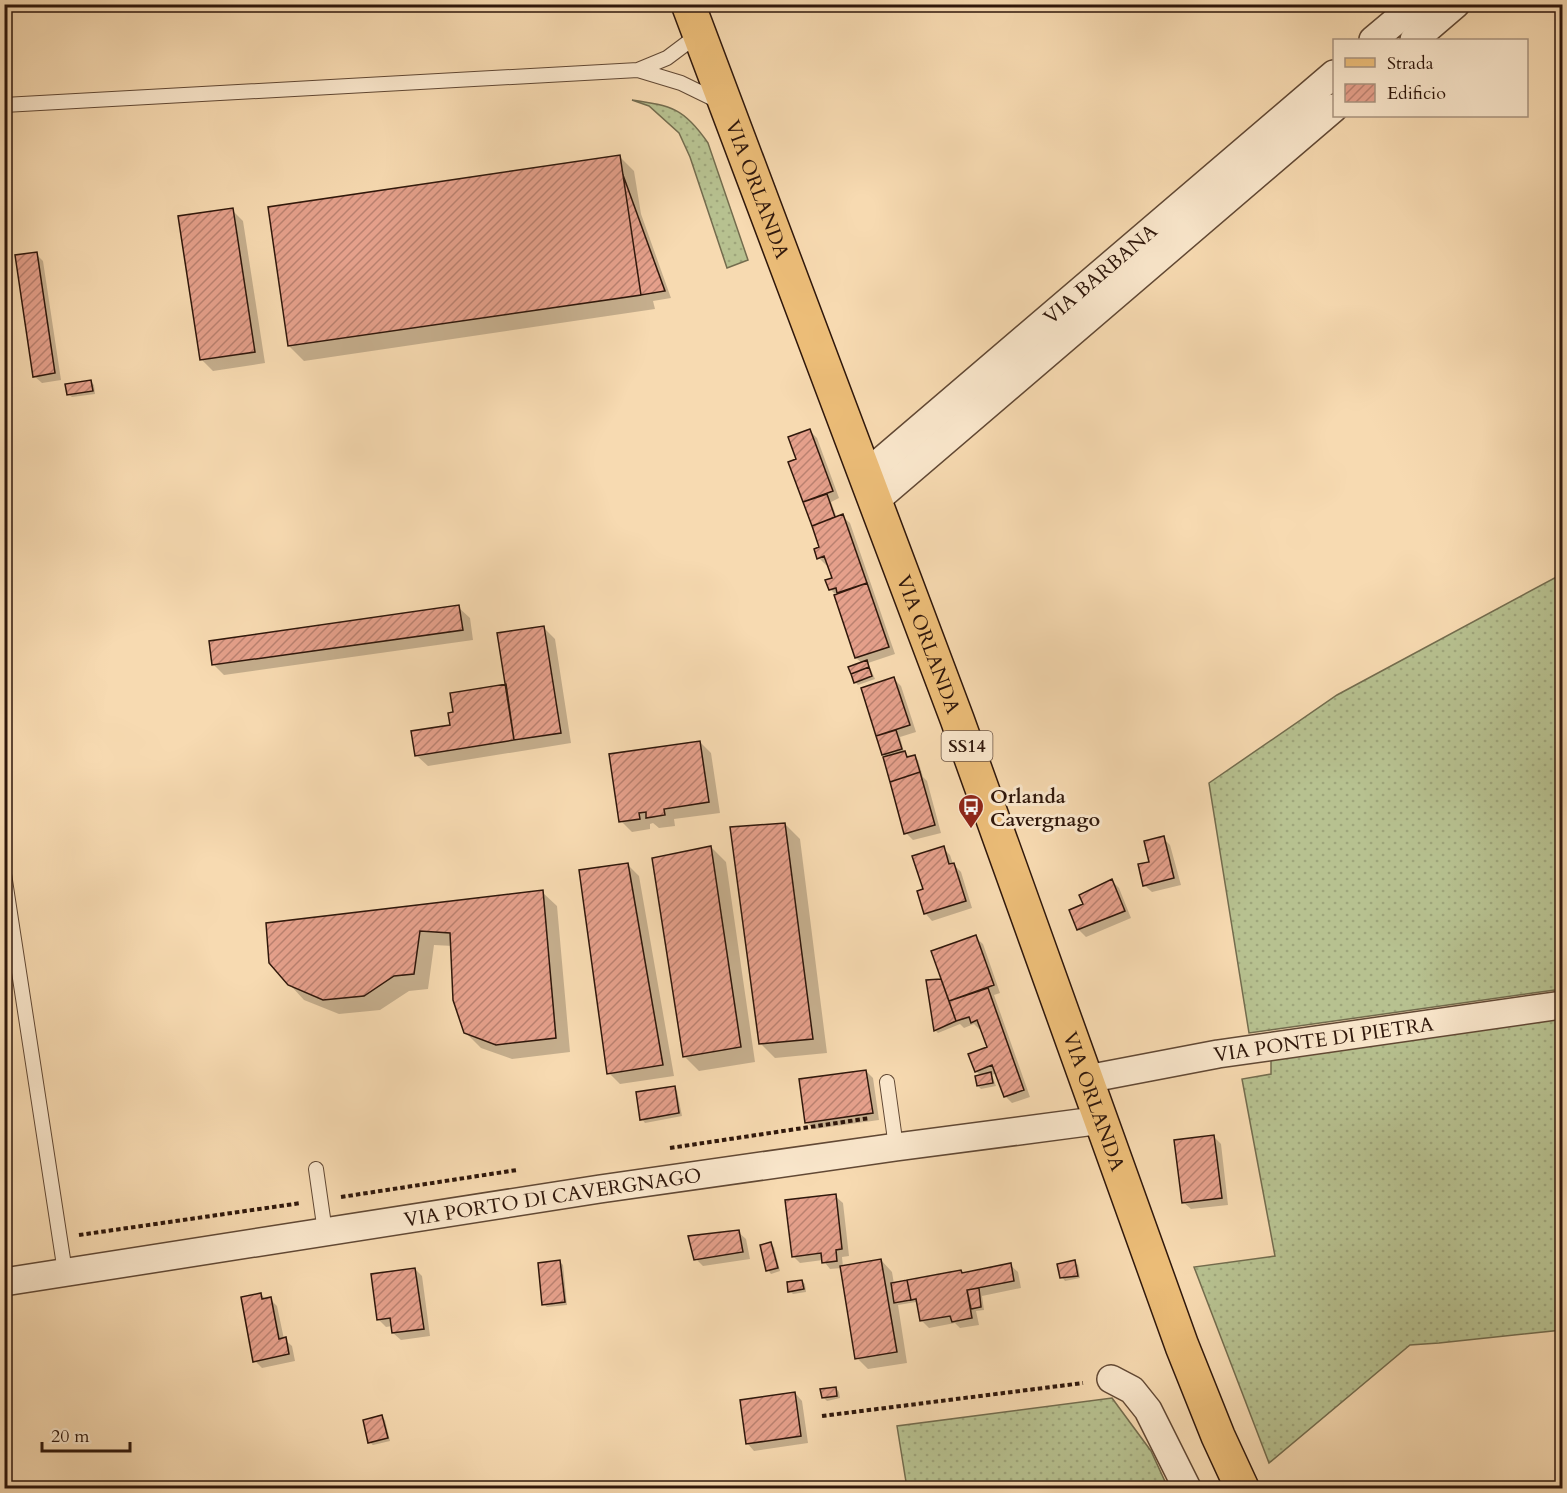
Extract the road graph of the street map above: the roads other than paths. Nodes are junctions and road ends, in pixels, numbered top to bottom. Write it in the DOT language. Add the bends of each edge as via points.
graph roads {
  1 [pos="1416,4"];
  2 [pos="1456,4"];
  3 [pos="693,19"];
  4 [pos="1374,39"];
  5 [pos="1415,39"];
  6 [pos="638,70"];
  7 [pos="1333,76"];
  8 [pos="724,104"];
  9 [pos="4,105"];
  10 [pos="1333,110"];
  11 [pos="871,487"];
  12 [pos="4,874"];
  13 [pos="1563,1005"];
  14 [pos="1087,1079"];
  15 [pos="887,1082"];
  16 [pos="1102,1120"];
  17 [pos="896,1147"];
  18 [pos="316,1169"];
  19 [pos="326,1232"];
  20 [pos="65,1272"];
  21 [pos="4,1282"];
  22 [pos="1111,1379"];
  23 [pos="1186,1488"];
  24 [pos="1242,1488"];
  1 -- 4 [label="street"];
  2 -- 5 [label="street"];
  3 -- 6 [label="lane" via="667,58"];
  3 -- 8 [label="main road, VIA ORLANDA / SS14"];
  6 -- 8 [label="lane" via="681,83"];
  6 -- 9 [label="lane"];
  7 -- 11 [label="street, VIA BARBANA"];
  8 -- 11 [label="main road, VIA ORLANDA / SS14"];
  10 -- 11 [label="street"];
  11 -- 14 [label="main road, VIA ORLANDA / SS14"];
  12 -- 20 [label="lane"];
  13 -- 14 [label="street, VIA PONTE DI PIETRA" via="1218,1054"];
  14 -- 16 [label="main road, VIA ORLANDA / SS14"];
  15 -- 17 [label="lane"];
  16 -- 17 [label="street, VIA PORTO DI CAVERGNAGO"];
  16 -- 24 [label="main road, VIA ORLANDA / SS14" via="1182,1347"];
  17 -- 19 [label="street, VIA PORTO DI CAVERGNAGO"];
  18 -- 19 [label="lane"];
  19 -- 20 [label="street, VIA PORTO DI CAVERGNAGO"];
  20 -- 21 [label="street, VIA PORTO DI CAVERGNAGO"];
  22 -- 23 [label="street" via="1132,1390 1148,1410"];
}
